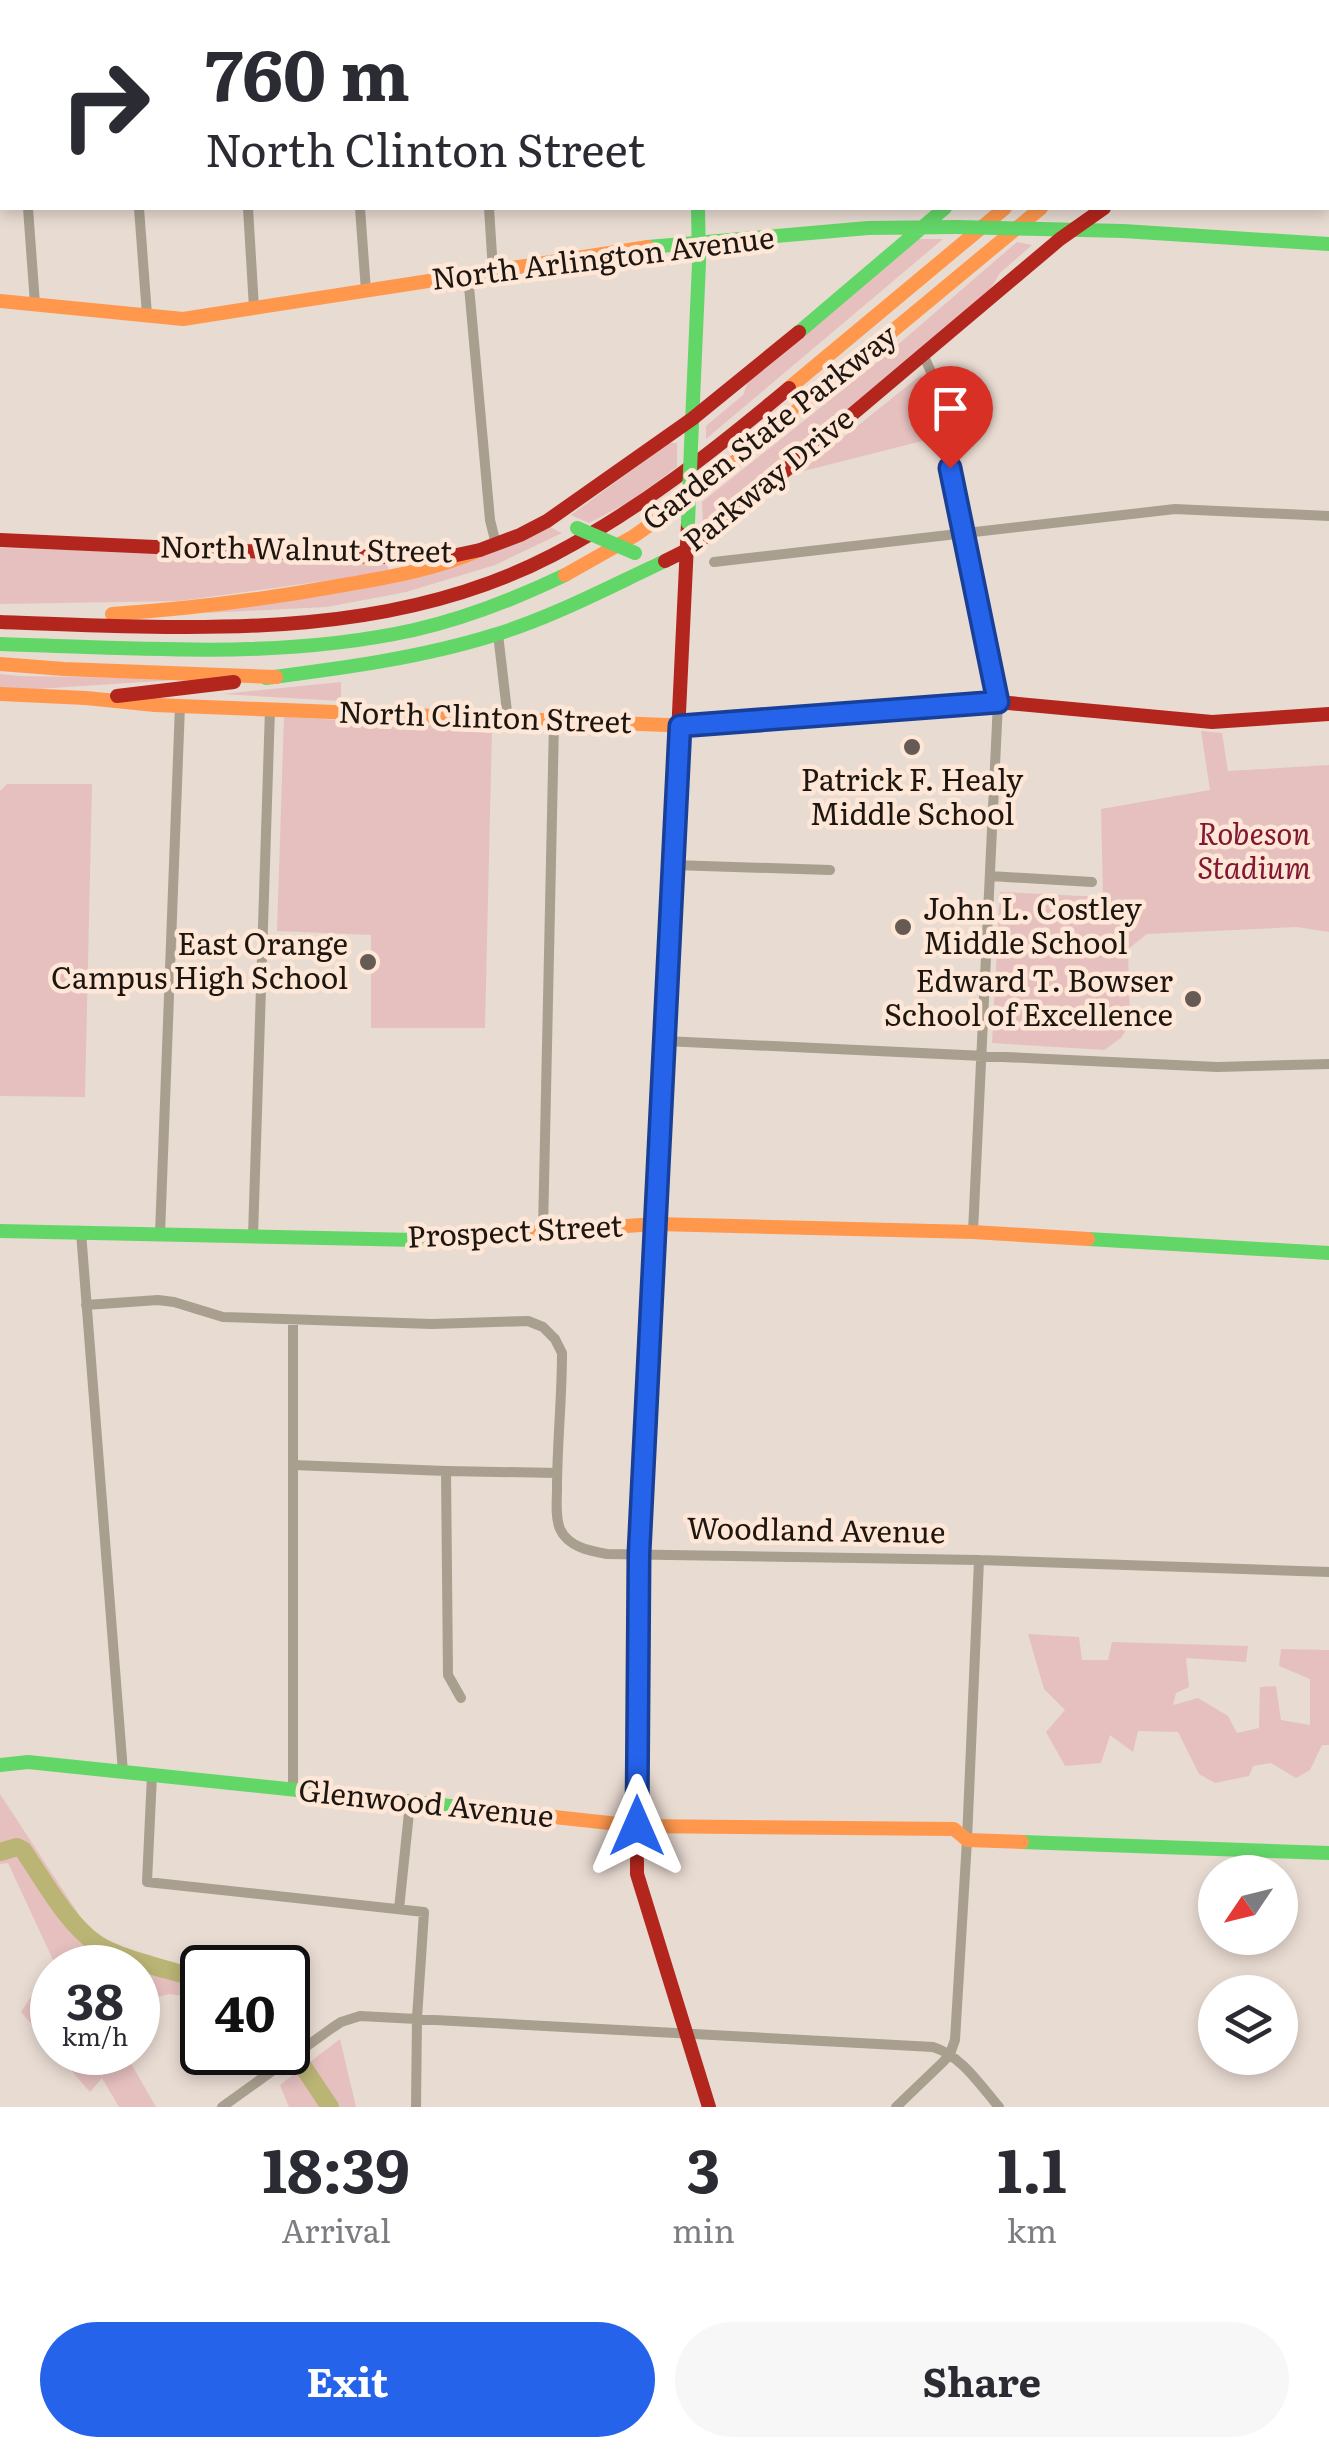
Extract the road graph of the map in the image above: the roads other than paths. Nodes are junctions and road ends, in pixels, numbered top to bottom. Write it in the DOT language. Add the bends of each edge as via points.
graph roads {
  1 [pos="28,210"];
  2 [pos="138,210"];
  3 [pos="248,210"];
  4 [pos="360,210"];
  5 [pos="488,210"];
  6 [pos="698,210"];
  7 [pos="943,210"];
  8 [pos="1003,210"];
  9 [pos="1039,210"];
  10 [pos="1101,210"];
  11 [pos="922,227"];
  12 [pos="1073,229"];
  13 [pos="699,242"];
  14 [pos="1329,244"];
  15 [pos="493,271"];
  16 [pos="468,275"];
  17 [pos="366,290"];
  18 [pos="0,301"];
  19 [pos="34,304"];
  20 [pos="254,308"];
  21 [pos="147,315"];
  22 [pos="923,354"];
  23 [pos="692,418"];
  24 [pos="1329,516"];
  25 [pos="547,521"];
  26 [pos="962,532"];
  27 [pos="0,540"];
  28 [pos="496,544"];
  29 [pos="480,550"];
  30 [pos="686,550"];
  31 [pos="714,562"];
  32 [pos="622,580"];
  33 [pos="0,621"];
  34 [pos="498,634"];
  35 [pos="0,644"];
  36 [pos="0,664"];
  37 [pos="276,677"];
  38 [pos="0,694"];
  39 [pos="86,698"];
  40 [pos="998,702"];
  41 [pos="180,705"];
  42 [pos="270,709"];
  43 [pos="1329,714"];
  44 [pos="508,720"];
  45 [pos="554,722"];
  46 [pos="680,726"];
  47 [pos="673,865"];
  48 [pos="830,870"];
  49 [pos="990,876"];
  50 [pos="1092,882"];
  51 [pos="665,1040"];
  52 [pos="981,1056"];
  53 [pos="1329,1064"];
  54 [pos="656,1224"];
  55 [pos="0,1231"];
  56 [pos="542,1231"];
  57 [pos="81,1232"];
  58 [pos="972,1232"];
  59 [pos="160,1234"];
  60 [pos="252,1236"];
  61 [pos="1329,1253"];
  62 [pos="86,1305"];
  63 [pos="293,1320"];
  64 [pos="293,1465"];
  65 [pos="446,1471"];
  66 [pos="557,1473"];
  67 [pos="639,1553"];
  68 [pos="979,1560"];
  69 [pos="1329,1572"];
  70 [pos="461,1698"];
  71 [pos="0,1766"];
  72 [pos="124,1772"];
  73 [pos="152,1775"];
  74 [pos="294,1790"];
  75 [pos="410,1803"];
  76 [pos="637,1826"];
  77 [pos="967,1840"];
  78 [pos="1329,1853"];
  79 [pos="399,1909"];
  80 [pos="417,2018"];
  81 [pos="686,2032"];
  82 [pos="950,2054"];
  83 [pos="222,2107"];
  84 [pos="416,2107"];
  85 [pos="709,2107"];
  86 [pos="896,2107"];
  87 [pos="999,2107"];
  1 -- 19 [label="street"];
  2 -- 21 [label="street"];
  3 -- 20 [label="street"];
  4 -- 17 [label="street"];
  5 -- 15 [label="street"];
  6 -- 13 [label="main road"];
  7 -- 11 [label="main road"];
  8 -- 33 [label="main road, Garden State Parkway" via="682,475 610,524 519,571 423,604 304,624"];
  9 -- 35 [label="main road, Garden State Parkway" via="697,493 609,551 530,591 412,630 325,644"];
  10 -- 12 [label="main road, Parkway Drive"];
  11 -- 12 [label="main road, North Arlington Avenue, bridge"];
  11 -- 13 [label="main road, North Arlington Avenue"];
  11 -- 23 [label="main road"];
  12 -- 14 [label="main road, North Arlington Avenue"];
  12 -- 22 [label="main road, Parkway Drive"];
  13 -- 15 [label="main road, North Arlington Avenue"];
  13 -- 23 [label="main road"];
  15 -- 16 [label="main road, North Arlington Avenue"];
  16 -- 17 [label="main road, North Arlington Avenue"];
  16 -- 28 [label="street"];
  17 -- 20 [label="main road, North Arlington Avenue"];
  18 -- 19 [label="main road, North Arlington Avenue"];
  19 -- 21 [label="main road, North Arlington Avenue"];
  20 -- 21 [label="main road, North Arlington Avenue" via="183,318"];
  22 -- 26 [label="street"];
  22 -- 30 [label="main road, Parkway Drive"];
  23 -- 25 [label="main road, North Walnut Street"];
  23 -- 30 [label="main road, bridge"];
  24 -- 26 [label="street" via="1175,509"];
  25 -- 28 [label="main road, North Walnut Street"];
  25 -- 32 [label="main road, bridge" via="636,552 640,566"];
  26 -- 31 [label="street"];
  26 -- 40 [label="street"];
  27 -- 29 [label="main road, North Walnut Street" via="376,557"];
  28 -- 29 [label="main road, North Walnut Street"];
  29 -- 33 [label="main road" via="446,565 295,594 188,609"];
  30 -- 32 [label="main road, Parkway Drive"];
  30 -- 46 [label="main road"];
  32 -- 34 [label="main road, Parkway Drive"];
  34 -- 37 [label="main road, Parkway Drive" via="378,663"];
  34 -- 44 [label="street"];
  36 -- 37 [label="main road"];
  37 -- 39 [label="main road, Parkway Drive"];
  38 -- 39 [label="main road, North Clinton Street"];
  39 -- 41 [label="main road, North Clinton Street"];
  40 -- 43 [label="main road, North Clinton Street" via="1212,722"];
  40 -- 46 [label="main road, North Clinton Street"];
  40 -- 49 [label="street"];
  41 -- 42 [label="main road, North Clinton Street"];
  41 -- 59 [label="street"];
  42 -- 44 [label="main road, North Clinton Street"];
  42 -- 60 [label="street"];
  44 -- 45 [label="main road, North Clinton Street"];
  45 -- 46 [label="main road, North Clinton Street"];
  45 -- 56 [label="street"];
  46 -- 47 [label="main road"];
  47 -- 48 [label="street"];
  47 -- 51 [label="main road"];
  49 -- 50 [label="street"];
  49 -- 52 [label="street"];
  51 -- 52 [label="street"];
  51 -- 54 [label="main road"];
  52 -- 53 [label="street" via="1217,1067"];
  52 -- 58 [label="street"];
  54 -- 56 [label="main road, Prospect Street"];
  54 -- 58 [label="main road, Prospect Street"];
  54 -- 67 [label="main road"];
  55 -- 57 [label="main road, Prospect Street"];
  56 -- 60 [label="main road, Prospect Street" via="416,1240"];
  57 -- 59 [label="main road, Prospect Street"];
  57 -- 62 [label="street"];
  58 -- 61 [label="main road, Prospect Street"];
  59 -- 60 [label="main road, Prospect Street"];
  62 -- 63 [label="street, Woodland Avenue" via="158,1300 223,1317"];
  62 -- 72 [label="street"];
  63 -- 64 [label="street"];
  63 -- 66 [label="street, Woodland Avenue" via="510,1320 544,1327 562,1353"];
  64 -- 65 [label="street"];
  64 -- 74 [label="street"];
  65 -- 66 [label="street"];
  65 -- 70 [label="street" via="448,1676"];
  66 -- 67 [label="street, Woodland Avenue" via="560,1530 570,1541 607,1554"];
  67 -- 68 [label="street, Woodland Avenue"];
  67 -- 76 [label="main road"];
  68 -- 69 [label="street, Woodland Avenue"];
  68 -- 77 [label="street"];
  71 -- 72 [label="main road, Glenwood Avenue" via="28,1762"];
  72 -- 73 [label="main road, Glenwood Avenue"];
  73 -- 74 [label="main road, Glenwood Avenue"];
  73 -- 79 [label="street" via="147,1882"];
  74 -- 75 [label="main road, Glenwood Avenue"];
  75 -- 76 [label="main road, Glenwood Avenue"];
  75 -- 79 [label="street"];
  76 -- 77 [label="main road, Glenwood Avenue" via="954,1829"];
  76 -- 81 [label="main road" via="637,1874"];
  77 -- 78 [label="main road, Glenwood Avenue"];
  77 -- 82 [label="street"];
  79 -- 80 [label="street" via="424,1912"];
  80 -- 81 [label="street"];
  80 -- 83 [label="street" via="350,2018"];
  80 -- 84 [label="street"];
  81 -- 82 [label="street" via="934,2046"];
  81 -- 85 [label="main road"];
  82 -- 86 [label="street"];
  82 -- 87 [label="street"];
}
